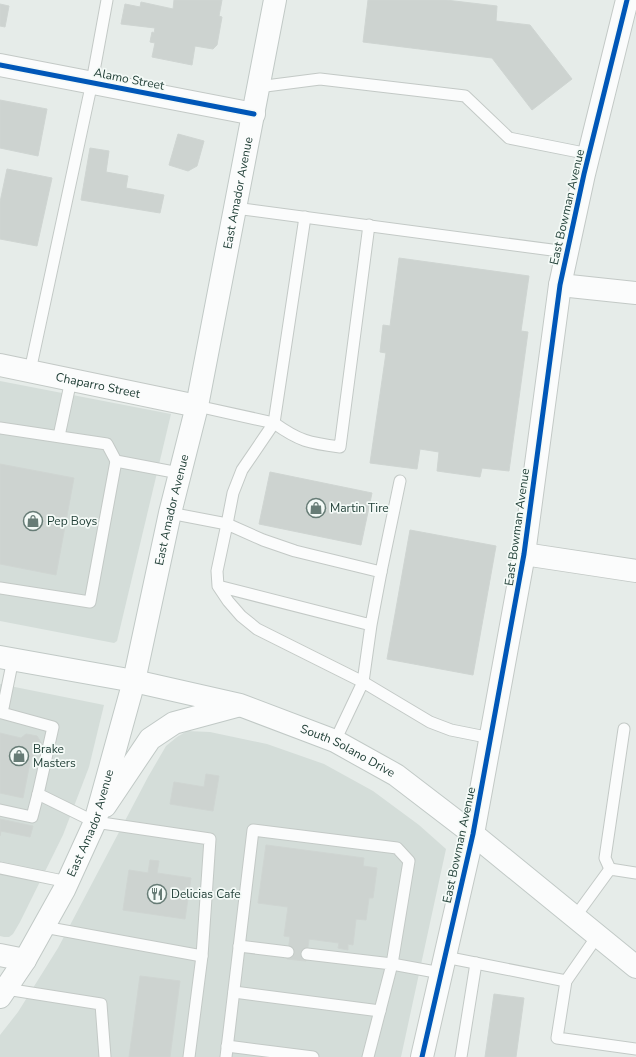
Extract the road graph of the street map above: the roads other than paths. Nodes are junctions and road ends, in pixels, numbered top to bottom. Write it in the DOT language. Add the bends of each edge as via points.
graph roads {
  1 [pos="107,0"];
  2 [pos="275,0"];
  3 [pos="627,0"];
  4 [pos="0,65"];
  5 [pos="92,82"];
  6 [pos="258,87"];
  7 [pos="254,114"];
  8 [pos="589,154"];
  9 [pos="235,208"];
  10 [pos="305,217"];
  11 [pos="369,225"];
  12 [pos="567,252"];
  13 [pos="560,285"];
  14 [pos="636,293"];
  15 [pos="0,365"];
  16 [pos="30,371"];
  17 [pos="71,380"];
  18 [pos="197,406"];
  19 [pos="274,423"];
  20 [pos="0,428"];
  21 [pos="59,436"];
  22 [pos="116,461"];
  23 [pos="179,473"];
  24 [pos="400,481"];
  25 [pos="170,513"];
  26 [pos="227,524"];
  27 [pos="524,554"];
  28 [pos="636,570"];
  29 [pos="381,572"];
  30 [pos="218,586"];
  31 [pos="0,588"];
  32 [pos="371,625"];
  33 [pos="6,658"];
  34 [pos="134,681"];
  35 [pos="363,682"];
  36 [pos="240,705"];
  37 [pos="624,729"];
  38 [pos="491,738"];
  39 [pos="336,741"];
  40 [pos="38,794"];
  41 [pos="0,810"];
  42 [pos="94,822"];
  43 [pos="473,834"];
  44 [pos="0,868"];
  45 [pos="610,869"];
  46 [pos="636,873"];
  47 [pos="68,882"];
  48 [pos="575,917"];
  49 [pos="44,927"];
  50 [pos="598,935"];
  51 [pos="239,946"];
  52 [pos="288,952"];
  53 [pos="307,954"];
  54 [pos="0,955"];
  55 [pos="202,956"];
  56 [pos="25,960"];
  57 [pos="476,963"];
  58 [pos="392,964"];
  59 [pos="443,965"];
  60 [pos="636,967"];
  61 [pos="566,981"];
  62 [pos="234,992"];
  63 [pos="3,993"];
  64 [pos="380,1011"];
  65 [pos="227,1046"];
  66 [pos="636,1049"];
  67 [pos="105,1057"];
  68 [pos="189,1057"];
  69 [pos="226,1057"];
  70 [pos="313,1057"];
  71 [pos="368,1057"];
  72 [pos="422,1057"];
  73 [pos="461,1057"];
  1 -- 5 [label="lane"];
  2 -- 6 [label="main road, East Amador Avenue"];
  3 -- 8 [label="main road, East Bowman Avenue"];
  4 -- 5 [label="main road, Alamo Street"];
  5 -- 7 [label="main road, Alamo Street"];
  5 -- 16 [label="lane"];
  6 -- 7 [label="main road, East Amador Avenue"];
  6 -- 8 [label="lane" via="320,79 465,96 509,138"];
  7 -- 9 [label="main road, East Amador Avenue"];
  8 -- 12 [label="main road, East Bowman Avenue"];
  9 -- 10 [label="lane"];
  9 -- 18 [label="main road, East Amador Avenue"];
  10 -- 11 [label="lane"];
  10 -- 19 [label="lane"];
  11 -- 12 [label="lane"];
  11 -- 19 [label="lane" via="340,447 310,443 294,437"];
  12 -- 13 [label="main road, East Bowman Avenue"];
  13 -- 14 [label="main road"];
  13 -- 27 [label="main road, East Bowman Avenue"];
  15 -- 16 [label="main road, Chaparro Street"];
  16 -- 17 [label="main road, Chaparro Street"];
  17 -- 18 [label="main road, Chaparro Street"];
  17 -- 21 [label="lane"];
  18 -- 19 [label="lane"];
  18 -- 23 [label="main road, East Amador Avenue"];
  19 -- 26 [label="lane" via="242,470 233,493"];
  20 -- 21 [label="lane"];
  21 -- 22 [label="lane" via="106,444"];
  22 -- 23 [label="lane"];
  22 -- 31 [label="lane" via="90,602"];
  23 -- 25 [label="main road, East Amador Avenue"];
  24 -- 29 [label="lane"];
  25 -- 26 [label="lane"];
  25 -- 34 [label="main road, East Amador Avenue"];
  26 -- 29 [label="lane" via="295,551"];
  26 -- 30 [label="lane" via="217,571"];
  27 -- 28 [label="main road"];
  27 -- 38 [label="main road, East Bowman Avenue"];
  29 -- 32 [label="lane"];
  30 -- 32 [label="lane"];
  30 -- 35 [label="lane" via="240,616 257,629"];
  32 -- 35 [label="lane"];
  33 -- 34 [label="main road, South Solano Drive"];
  33 -- 40 [label="lane" via="2,713 53,727"];
  34 -- 36 [label="main road, South Solano Drive"];
  34 -- 42 [label="main road, East Amador Avenue"];
  35 -- 38 [label="lane" via="430,722 451,730"];
  35 -- 39 [label="lane"];
  36 -- 39 [label="main road, South Solano Drive"];
  36 -- 42 [label="main road" via="174,722 150,739"];
  37 -- 45 [label="lane" via="605,858"];
  38 -- 43 [label="main road, East Bowman Avenue"];
  39 -- 43 [label="main road, South Solano Drive" via="396,774"];
  40 -- 41 [label="lane" via="32,817"];
  40 -- 42 [label="lane"];
  42 -- 47 [label="main road, East Amador Avenue"];
  42 -- 55 [label="lane" via="210,839"];
  43 -- 48 [label="main road, South Solano Drive"];
  43 -- 59 [label="main road, East Bowman Avenue"];
  44 -- 47 [label="lane"];
  45 -- 46 [label="lane"];
  45 -- 48 [label="lane"];
  47 -- 49 [label="main road, East Amador Avenue"];
  48 -- 50 [label="main road, South Solano Drive"];
  49 -- 55 [label="lane"];
  49 -- 56 [label="main road, East Amador Avenue"];
  50 -- 60 [label="main road, South Solano Drive"];
  50 -- 61 [label="lane"];
  51 -- 52 [label="lane"];
  51 -- 58 [label="lane" via="253,830 397,848 409,861"];
  51 -- 62 [label="lane"];
  53 -- 58 [label="lane"];
  54 -- 56 [label="main road"];
  55 -- 68 [label="lane"];
  56 -- 63 [label="main road, East Amador Avenue"];
  57 -- 59 [label="lane"];
  57 -- 61 [label="lane"];
  57 -- 73 [label="lane"];
  58 -- 59 [label="lane"];
  58 -- 64 [label="lane"];
  59 -- 72 [label="main road, East Bowman Avenue"];
  61 -- 66 [label="lane" via="557,1038"];
  62 -- 64 [label="lane"];
  62 -- 65 [label="lane"];
  63 -- 67 [label="lane" via="101,1004"];
  64 -- 71 [label="lane"];
  65 -- 69 [label="lane"];
  65 -- 70 [label="lane"];
}
